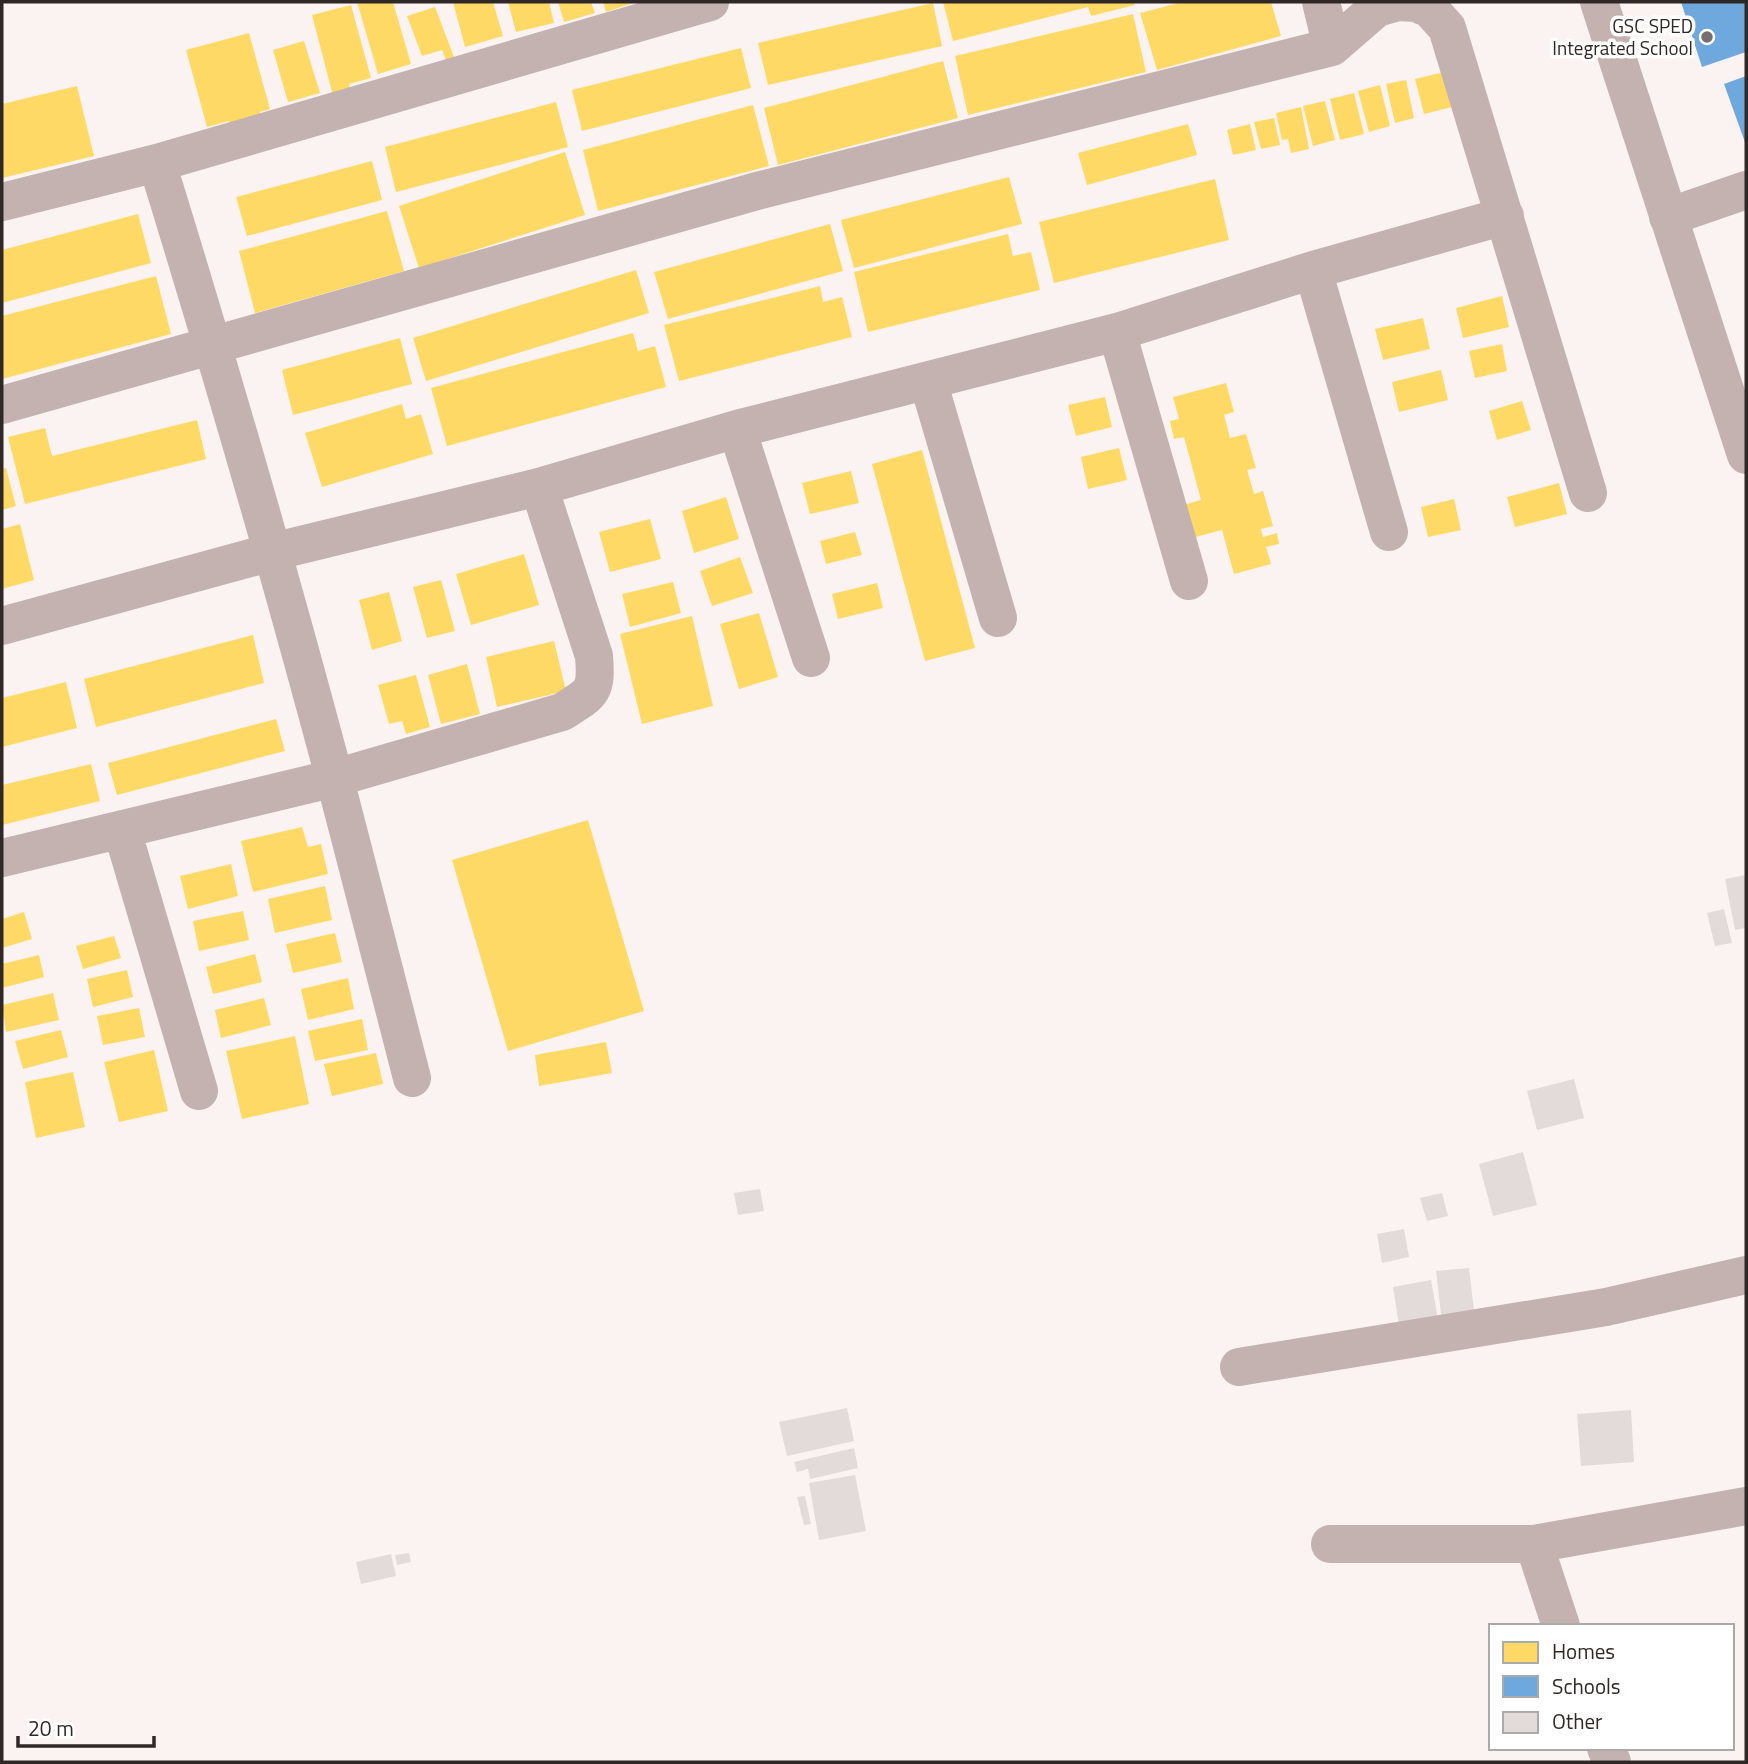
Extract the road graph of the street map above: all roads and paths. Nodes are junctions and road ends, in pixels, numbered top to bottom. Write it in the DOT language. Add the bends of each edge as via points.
graph roads {
  1 [pos="710,2"];
  2 [pos="1321,2"];
  3 [pos="1599,2"];
  4 [pos="1417,3"];
  5 [pos="1332,47"];
  6 [pos="158,163"];
  7 [pos="1746,190"];
  8 [pos="2,202"];
  9 [pos="1505,216"];
  10 [pos="1668,217"];
  11 [pos="1313,270"];
  12 [pos="1117,332"];
  13 [pos="213,346"];
  14 [pos="928,381"];
  15 [pos="2,405"];
  16 [pos="737,429"];
  17 [pos="1746,455"];
  18 [pos="539,487"];
  19 [pos="1588,494"];
  20 [pos="1389,532"];
  21 [pos="272,551"];
  22 [pos="1189,581"];
  23 [pos="998,618"];
  24 [pos="2,626"];
  25 [pos="811,658"];
  26 [pos="335,778"];
  27 [pos="122,830"];
  28 [pos="2,858"];
  29 [pos="412,1078"];
  30 [pos="199,1091"];
  31 [pos="1746,1275"];
  32 [pos="1239,1367"];
  33 [pos="1746,1506"];
  34 [pos="1330,1544"];
  35 [pos="1534,1544"];
  36 [pos="1560,1624"];
  1 -- 6 [label="street"];
  2 -- 5 [label="street"];
  3 -- 10 [label="street"];
  4 -- 5 [label="street" via="1377,8"];
  4 -- 9 [label="street" via="1430,9 1447,28"];
  5 -- 13 [label="street" via="757,191"];
  6 -- 8 [label="street"];
  6 -- 13 [label="street"];
  7 -- 10 [label="street"];
  9 -- 11 [label="street"];
  9 -- 19 [label="street"];
  10 -- 17 [label="street"];
  11 -- 12 [label="street"];
  11 -- 20 [label="street"];
  12 -- 14 [label="street"];
  12 -- 22 [label="street"];
  13 -- 15 [label="street"];
  13 -- 21 [label="street"];
  14 -- 16 [label="street"];
  14 -- 23 [label="street"];
  16 -- 18 [label="street"];
  16 -- 25 [label="street"];
  18 -- 21 [label="street"];
  18 -- 26 [label="street" via="594,656 596,679 589,695 562,712"];
  21 -- 24 [label="street"];
  21 -- 26 [label="street"];
  26 -- 27 [label="street"];
  26 -- 29 [label="street"];
  27 -- 28 [label="street"];
  27 -- 30 [label="street"];
  31 -- 32 [label="street" via="1606,1307"];
  33 -- 35 [label="street"];
  34 -- 35 [label="street"];
  35 -- 36 [label="street"];
}
